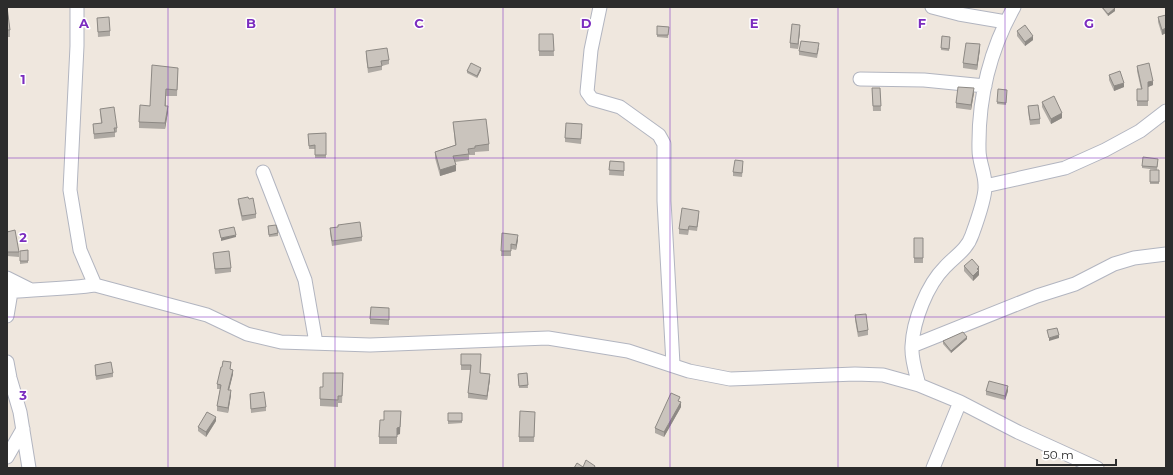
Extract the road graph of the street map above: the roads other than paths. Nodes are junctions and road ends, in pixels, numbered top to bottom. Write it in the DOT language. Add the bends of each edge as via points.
graph roads {
  1 [pos="77,7"];
  2 [pos="600,7"];
  3 [pos="932,7"];
  4 [pos="1014,7"];
  5 [pos="1006,22"];
  6 [pos="860,79"];
  7 [pos="985,86"];
  8 [pos="1166,111"];
  9 [pos="263,172"];
  10 [pos="985,186"];
  11 [pos="1166,254"];
  12 [pos="7,278"];
  13 [pos="95,285"];
  14 [pos="29,289"];
  15 [pos="9,292"];
  16 [pos="7,316"];
  17 [pos="316,343"];
  18 [pos="912,346"];
  19 [pos="7,362"];
  20 [pos="673,364"];
  21 [pos="919,385"];
  22 [pos="960,402"];
  23 [pos="23,429"];
  24 [pos="7,457"];
  25 [pos="29,468"];
  26 [pos="933,468"];
  27 [pos="1097,468"];
  1 -- 13 [label="street" via="70,190 80,250"];
  2 -- 20 [label="street" via="591,50 587,92 592,99 620,107 659,135 664,144 664,202"];
  3 -- 5 [label="street"];
  4 -- 5 [label="street"];
  5 -- 7 [label="street" via="993,52"];
  6 -- 7 [label="street" via="924,80"];
  7 -- 10 [label="street" via="979,151"];
  8 -- 10 [label="street" via="1133,135 1065,168"];
  9 -- 17 [label="street" via="305,280"];
  10 -- 18 [label="street" via="967,246 933,280 925,295"];
  11 -- 18 [label="street" via="1134,258 1114,264 1075,284"];
  12 -- 14 [label="street"];
  13 -- 14 [label="street" via="66,289"];
  13 -- 17 [label="street" via="207,315 247,334 281,342"];
  14 -- 15 [label="street"];
  15 -- 16 [label="street"];
  17 -- 20 [label="street" via="370,345 548,338 628,351"];
  18 -- 21 [label="street"];
  19 -- 23 [label="street"];
  20 -- 21 [label="street" via="689,371 730,379 855,374 883,375"];
  21 -- 22 [label="street"];
  22 -- 26 [label="street"];
  22 -- 27 [label="street"];
  23 -- 24 [label="street"];
  23 -- 25 [label="street"];
}
